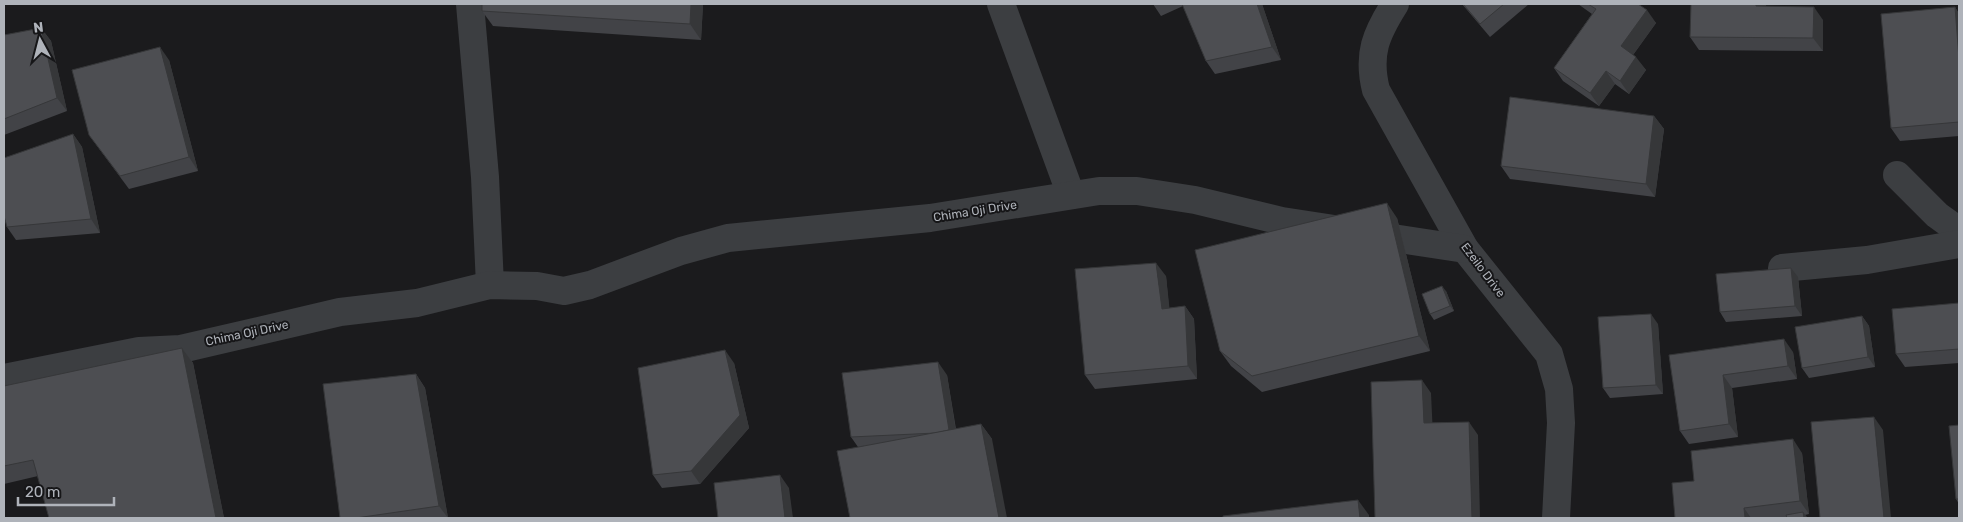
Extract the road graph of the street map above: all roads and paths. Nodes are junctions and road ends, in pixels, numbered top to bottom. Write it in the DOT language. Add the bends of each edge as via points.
graph roads {
  1 [pos="470,4"];
  2 [pos="1001,4"];
  3 [pos="1395,4"];
  4 [pos="1897,175"];
  5 [pos="1071,195"];
  6 [pos="1959,231"];
  7 [pos="1959,244"];
  8 [pos="1465,249"];
  9 [pos="1782,268"];
  10 [pos="490,285"];
  11 [pos="4,378"];
  12 [pos="1556,518"];
  1 -- 10 [label="street" via="485,177"];
  2 -- 5 [label="street"];
  3 -- 8 [label="street, Ezeilo Drive" via="1377,36 1373,51 1371,71 1376,90"];
  4 -- 6 [label="street" via="1937,215"];
  5 -- 8 [label="street, Chima Oji Drive" via="1137,191 1195,200 1282,221"];
  5 -- 10 [label="street, Chima Oji Drive" via="930,218 728,238 564,291 537,286"];
  7 -- 9 [label="street" via="1867,260"];
  8 -- 12 [label="street, Ezeilo Drive" via="1550,354 1561,422"];
  10 -- 11 [label="street, Chima Oji Drive" via="417,303 340,312 181,349 139,351"];
}
